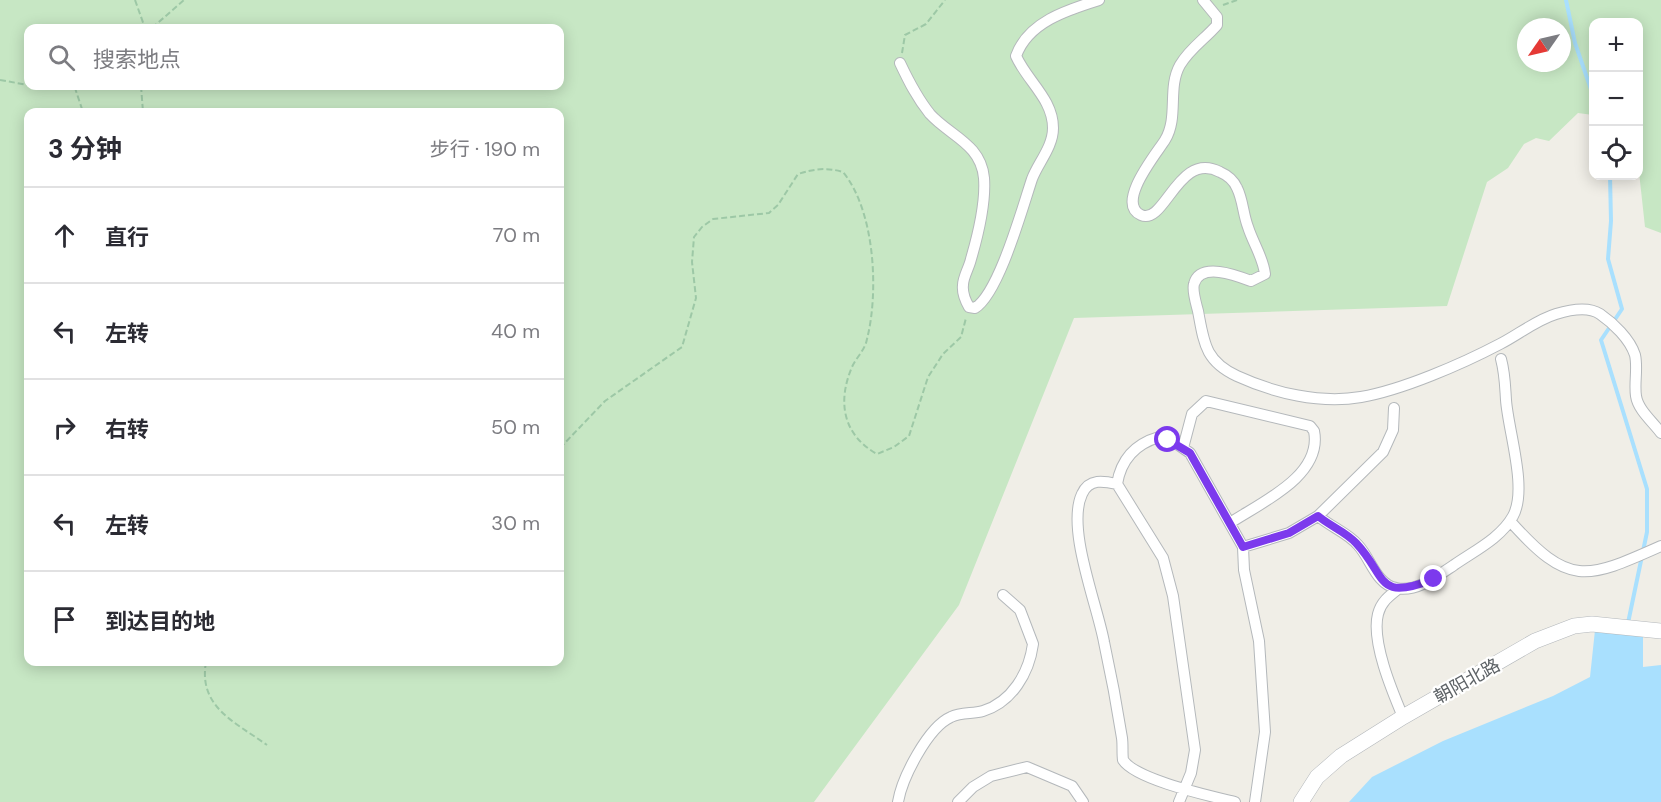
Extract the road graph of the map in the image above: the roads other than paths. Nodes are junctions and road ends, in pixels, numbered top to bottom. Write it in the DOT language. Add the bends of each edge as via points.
graph roads {
  1 [pos="1099,0"];
  2 [pos="1207,4"];
  3 [pos="900,63"];
  4 [pos="1502,359"];
  5 [pos="1394,408"];
  6 [pos="1661,433"];
  7 [pos="1184,448"];
  8 [pos="1117,484"];
  9 [pos="1318,516"];
  10 [pos="1510,521"];
  11 [pos="1230,523"];
  12 [pos="1661,546"];
  13 [pos="1243,547"];
  14 [pos="1398,589"];
  15 [pos="1004,595"];
  16 [pos="1660,631"];
  17 [pos="1403,717"];
  18 [pos="1184,790"];
  19 [pos="898,802"];
  20 [pos="958,802"];
  21 [pos="1083,802"];
  22 [pos="1179,802"];
  23 [pos="1235,802"];
  24 [pos="1255,802"];
  25 [pos="1301,802"];
  1 -- 3 [label="street" via="1044,23 1020,45 1016,56 1046,100 1053,129 999,272 982,303 975,308 965,300 963,285 980,220 984,178 980,161 971,146 933,117 916,98"];
  2 -- 6 [label="street" via="1217,25 1196,43 1179,67 1173,83 1173,119 1166,138 1143,169 1132,204 1142,216 1150,216 1177,183 1191,172 1205,169 1226,175 1236,186 1265,274 1251,281 1224,272 1206,273 1198,278 1194,285 1204,343 1211,358 1225,370 1260,386 1332,399 1359,397 1383,392 1479,354 1554,314 1591,310 1620,332 1635,355 1636,397"];
  4 -- 10 [label="street" via="1518,495"];
  5 -- 9 [label="street" via="1393,430 1383,452"];
  7 -- 8 [label="street" via="1159,437 1143,443 1126,458"];
  7 -- 11 [label="street"];
  7 -- 11 [label="street" via="1192,414 1206,401 1310,426 1314,431 1310,458 1298,477"];
  8 -- 18 [label="street" via="1157,546 1173,596 1195,750"];
  8 -- 18 [label="street" via="1095,481 1087,485 1081,495 1078,538 1103,634 1123,760 1130,767"];
  9 -- 13 [label="street" via="1289,533"];
  9 -- 14 [label="street" via="1350,537 1380,579"];
  10 -- 12 [label="street" via="1558,566 1583,571 1624,563"];
  10 -- 14 [label="street" via="1497,536 1434,579"];
  11 -- 13 [label="street"];
  13 -- 24 [label="street" via="1258,640 1265,732"];
  14 -- 17 [label="street" via="1383,602 1377,621 1385,676"];
  15 -- 19 [label="street" via="1020,610 1033,644 1020,680 993,707 950,717 933,730"];
  16 -- 17 [label="main road, 朝阳北路" via="1574,626 1535,641"];
  17 -- 25 [label="main road, 朝阳北路" via="1341,756 1317,777"];
  18 -- 22 [label="street"];
  18 -- 23 [label="street"];
  20 -- 21 [label="street" via="991,776 1027,766 1072,786"];
}
